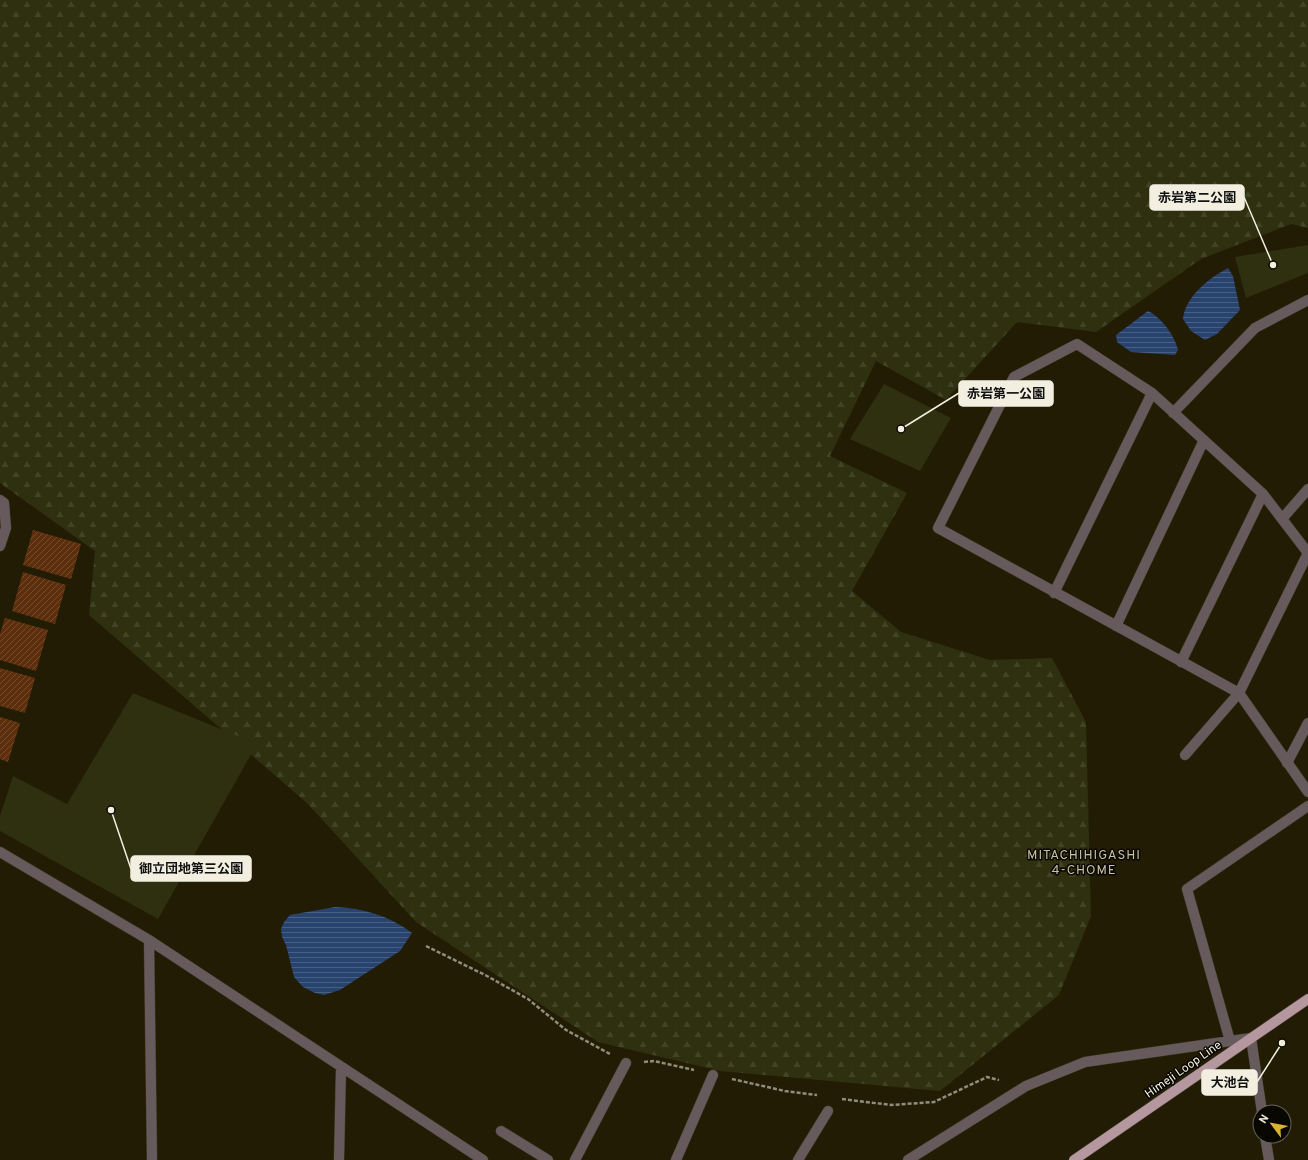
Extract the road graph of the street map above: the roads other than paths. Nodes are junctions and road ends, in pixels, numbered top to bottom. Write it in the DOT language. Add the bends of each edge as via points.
graph roads {
  1 [pos="1308,300"];
  2 [pos="1152,393"];
  3 [pos="1173,413"];
  4 [pos="1204,440"];
  5 [pos="1308,489"];
  6 [pos="1263,494"];
  7 [pos="0,500"];
  8 [pos="1282,519"];
  9 [pos="0,546"];
  10 [pos="1308,553"];
  11 [pos="1054,592"];
  12 [pos="1116,626"];
  13 [pos="1181,662"];
  14 [pos="1239,694"];
  15 [pos="1308,723"];
  16 [pos="1185,755"];
  17 [pos="1287,763"];
  18 [pos="1308,792"];
  19 [pos="1308,806"];
  20 [pos="0,852"];
  21 [pos="149,940"];
  22 [pos="1308,999"];
  23 [pos="1251,1038"];
  24 [pos="1230,1041"];
  25 [pos="626,1064"];
  26 [pos="341,1068"];
  27 [pos="713,1075"];
  28 [pos="1261,1104"];
  29 [pos="828,1112"];
  30 [pos="501,1131"];
  31 [pos="1266,1144"];
  32 [pos="152,1160"];
  33 [pos="339,1160"];
  34 [pos="483,1160"];
  35 [pos="548,1160"];
  36 [pos="575,1160"];
  37 [pos="676,1160"];
  38 [pos="798,1160"];
  39 [pos="908,1160"];
  40 [pos="1074,1160"];
  41 [pos="1269,1160"];
  1 -- 3 [label="street" via="1255,328"];
  2 -- 3 [label="street"];
  2 -- 11 [label="street"];
  2 -- 11 [label="street" via="1077,344 1014,377 938,528"];
  3 -- 4 [label="street"];
  4 -- 6 [label="street"];
  4 -- 12 [label="street"];
  5 -- 8 [label="street"];
  6 -- 8 [label="street"];
  6 -- 13 [label="street"];
  7 -- 9 [label="street" via="4,503 6,528"];
  8 -- 10 [label="street"];
  10 -- 14 [label="street"];
  11 -- 12 [label="street"];
  12 -- 13 [label="street"];
  13 -- 14 [label="street"];
  14 -- 16 [label="street"];
  14 -- 17 [label="street"];
  15 -- 17 [label="street"];
  17 -- 18 [label="street"];
  19 -- 24 [label="street" via="1187,889"];
  20 -- 21 [label="street"];
  21 -- 26 [label="street"];
  21 -- 32 [label="street"];
  22 -- 23 [label="main road, Himeji Loop Line"];
  23 -- 24 [label="street"];
  23 -- 28 [label="street"];
  23 -- 40 [label="main road, Himeji Loop Line"];
  24 -- 39 [label="street" via="1085,1062 1026,1086"];
  25 -- 36 [label="street"];
  26 -- 33 [label="street"];
  26 -- 34 [label="street"];
  27 -- 37 [label="street"];
  29 -- 38 [label="street"];
  30 -- 35 [label="street"];
  31 -- 41 [label="street"];
}
